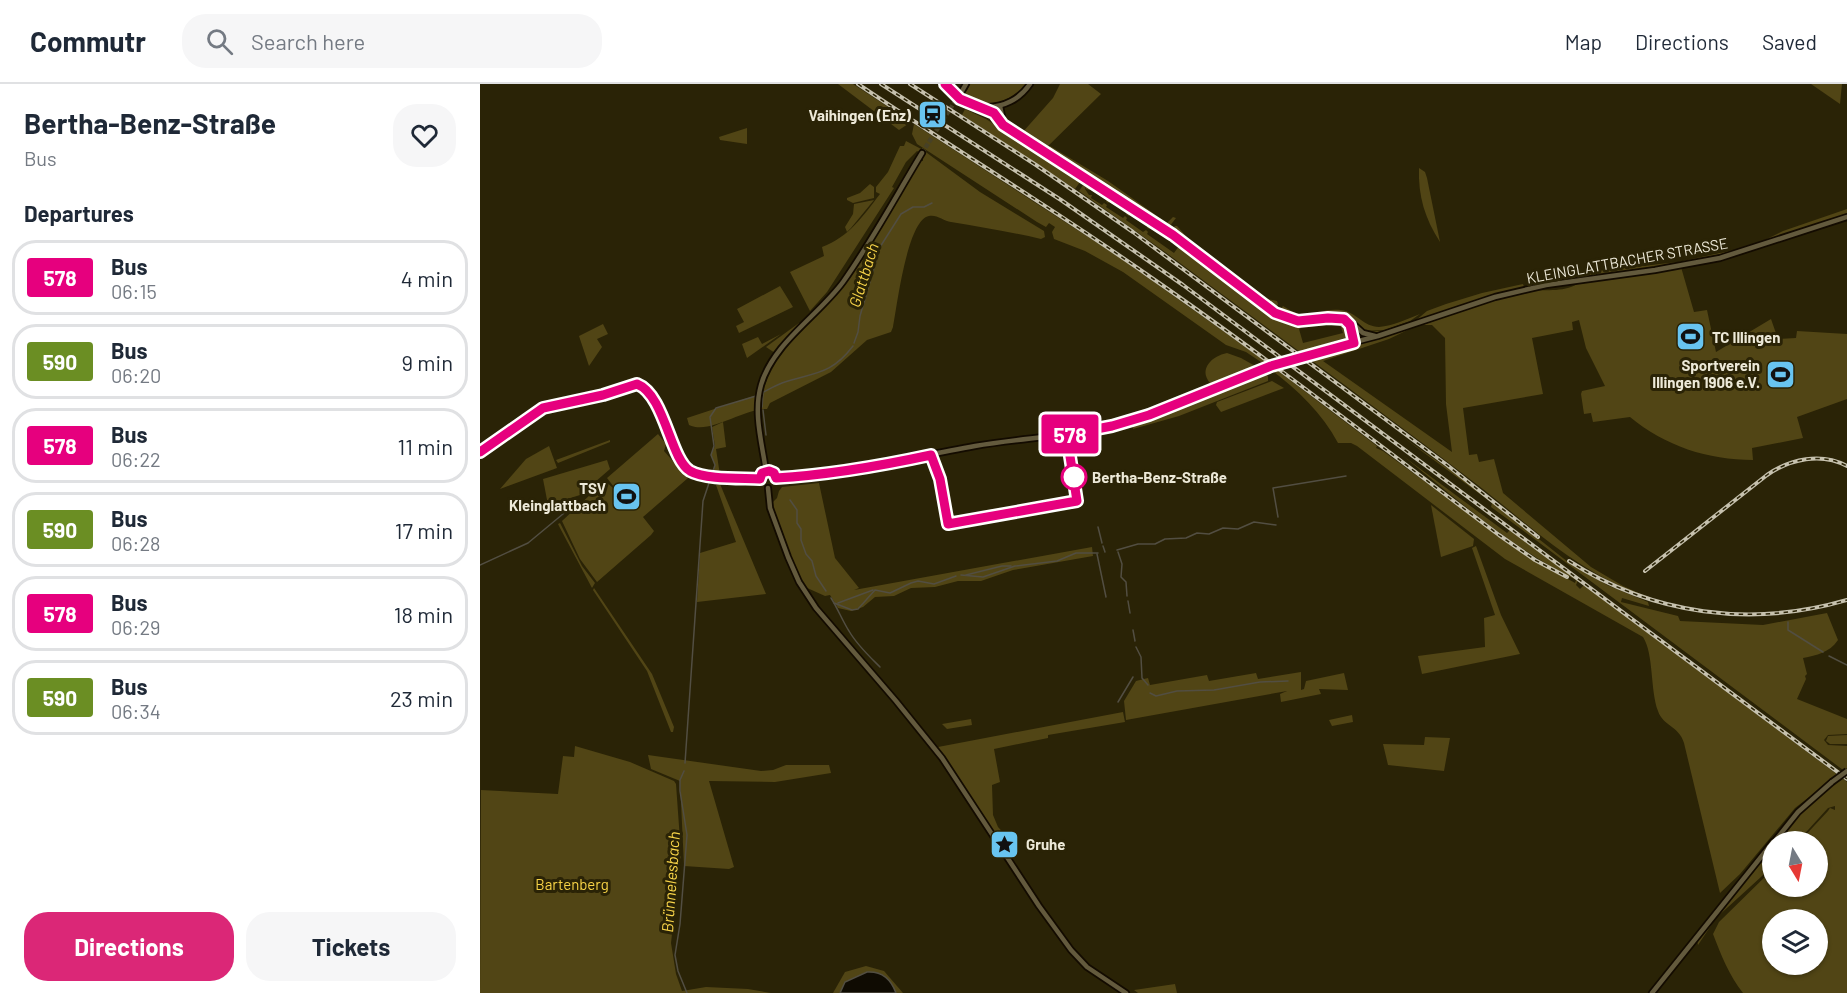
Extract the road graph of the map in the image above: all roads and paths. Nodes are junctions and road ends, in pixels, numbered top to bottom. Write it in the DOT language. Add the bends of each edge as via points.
graph roads {
  1 [pos="945,84"];
  2 [pos="966,84"];
  3 [pos="1030,84"];
  4 [pos="962,91"];
  5 [pos="998,106"];
  6 [pos="981,107"];
  7 [pos="996,116"];
  8 [pos="1010,130"];
  9 [pos="922,153"];
  10 [pos="1847,217"];
  11 [pos="1349,322"];
  12 [pos="1357,330"];
  13 [pos="1378,336"];
  14 [pos="1356,342"];
  15 [pos="480,452"];
  16 [pos="766,471"];
  17 [pos="776,478"];
  18 [pos="760,479"];
  19 [pos="768,488"];
  20 [pos="1847,771"];
  21 [pos="1782,831"];
  22 [pos="1762,856"];
  23 [pos="1126,993"];
  24 [pos="1652,993"];
  1 -- 6 [label="street" via="960,99"];
  2 -- 4 [label="street"];
  3 -- 5 [label="street" via="1016,98"];
  5 -- 6 [label="street"];
  5 -- 7 [label="street"];
  5 -- 8 [label="street"];
  6 -- 7 [label="street"];
  7 -- 8 [label="street"];
  8 -- 11 [label="street" via="1173,235 1280,316 1298,321 1334,317"];
  9 -- 16 [label="street" via="842,282 773,360 764,377 758,416"];
  10 -- 13 [label="street, KLEINGLATTBACHER STRASSE" via="1720,258 1539,286 1495,297"];
  11 -- 12 [label="street"];
  11 -- 14 [label="street"];
  12 -- 13 [label="street"];
  12 -- 14 [label="street"];
  13 -- 14 [label="street, KLEINGLATTBACHER STRASSE"];
  14 -- 17 [label="street, KLEINGLATTBACHER STRASSE, bridge" via="1260,370 1175,406 1106,428 972,446 849,472"];
  15 -- 18 [label="street" via="543,408 632,384 643,386 683,464 693,472"];
  16 -- 17 [label="street"];
  16 -- 18 [label="street"];
  17 -- 19 [label="street"];
  18 -- 19 [label="street"];
  19 -- 23 [label="street" via="779,535 805,592 942,758 1061,937 1087,967"];
  20 -- 21 [label="street, bridge" via="1798,812"];
  22 -- 24 [label="street"];
}
